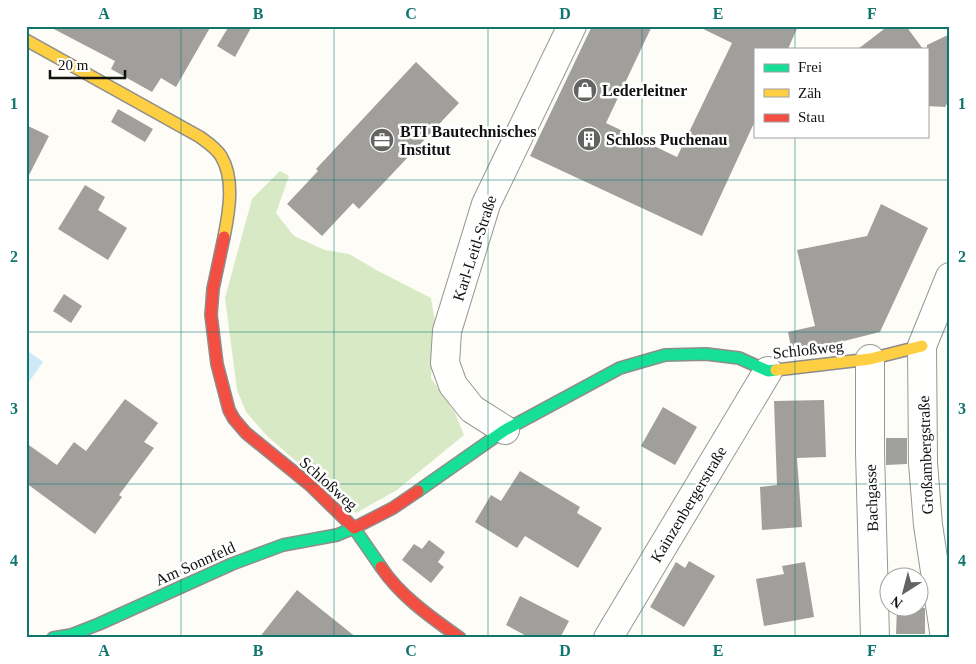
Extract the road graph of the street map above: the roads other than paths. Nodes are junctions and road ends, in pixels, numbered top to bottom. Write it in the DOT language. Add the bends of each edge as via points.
graph roads {
  1 [pos="572,26"];
  2 [pos="26,40"];
  3 [pos="950,277"];
  4 [pos="922,346"];
  5 [pos="870,359"];
  6 [pos="768,371"];
  7 [pos="505,430"];
  8 [pos="354,528"];
  9 [pos="53,638"];
  10 [pos="460,638"];
  11 [pos="608,638"];
  12 [pos="875,638"];
  13 [pos="945,638"];
  1 -- 7 [label="street, Karl-Leitl-Straße" via="486,204 447,331 445,363 453,385 472,409"];
  2 -- 8 [label="street, Schloßweg" via="146,106 206,142 220,156 228,174 228,207 211,306 218,367 229,406 234,419 256,443 332,504"];
  3 -- 4 [label="street, Großambergstraße"];
  4 -- 5 [label="street, Schloßweg"];
  4 -- 13 [label="street, Großambergstraße" via="928,525"];
  5 -- 6 [label="street, Schloßweg"];
  5 -- 12 [label="street, Bachgasse"];
  6 -- 7 [label="street, Schloßweg" via="739,358 706,354 665,355 620,368"];
  6 -- 11 [label="street, Kainzenbergerstraße"];
  7 -- 8 [label="street, Schloßweg" via="394,508"];
  8 -- 9 [label="street, Am Sonnfeld" via="337,535 283,545 232,564 99,624"];
  8 -- 10 [label="street" via="388,578 430,617"];
}
